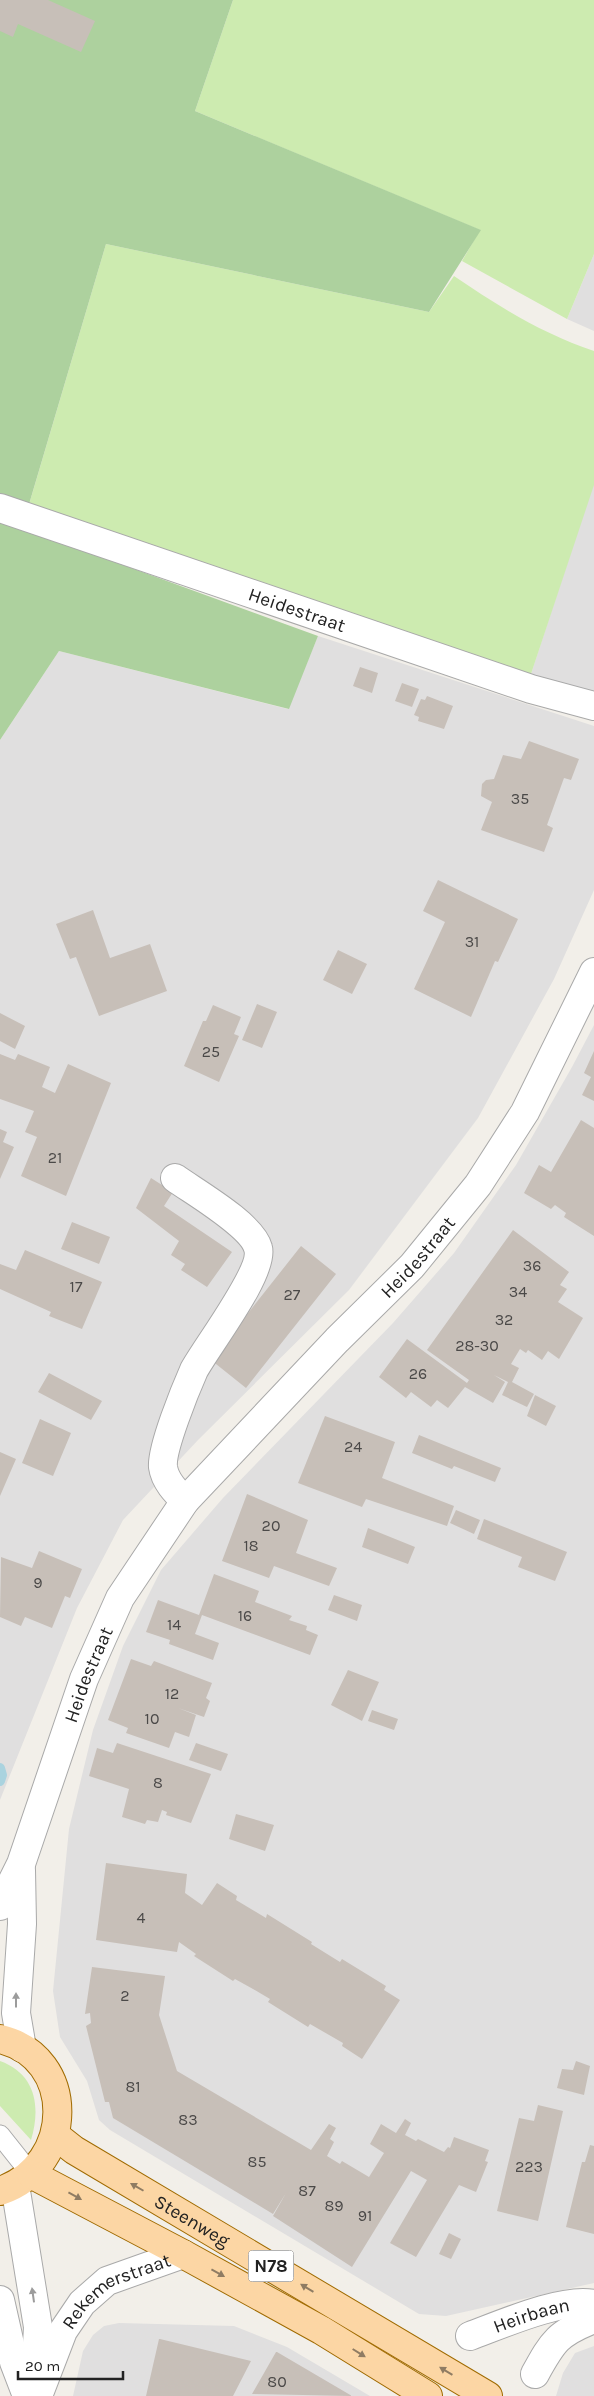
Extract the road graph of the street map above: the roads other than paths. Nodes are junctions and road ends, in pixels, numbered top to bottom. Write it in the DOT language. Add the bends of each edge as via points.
graph roads {
  1 [pos="0,508"];
  2 [pos="594,706"];
  3 [pos="594,972"];
  4 [pos="175,1178"];
  5 [pos="185,1502"];
  6 [pos="20,1864"];
  7 [pos="0,1906"];
  8 [pos="11,2044"];
  9 [pos="0,2135"];
  10 [pos="56,2135"];
  11 [pos="15,2183"];
  12 [pos="183,2254"];
  13 [pos="0,2300"];
  14 [pos="594,2304"];
  15 [pos="594,2319"];
  16 [pos="38,2328"];
  17 [pos="4,2332"];
  18 [pos="470,2336"];
  19 [pos="535,2374"];
  20 [pos="27,2396"];
  21 [pos="34,2396"];
  22 [pos="38,2396"];
  23 [pos="428,2396"];
  24 [pos="488,2396"];
  1 -- 2 [label="street, Heidestraat" via="522,686"];
  3 -- 5 [label="street, Heidestraat" via="525,1112 478,1185 412,1266"];
  4 -- 5 [label="street" via="249,1230 259,1249 254,1273 194,1370 169,1437 163,1467 169,1484"];
  5 -- 6 [label="street, Heidestraat" via="120,1598 84,1679"];
  6 -- 7 [label="street, Heidestraat"];
  8 -- 6 [label="street, Heidestraat, one-way" via="22,1924"];
  8 -- 10 [label="main road" via="37,2061 49,2077 56,2096"];
  9 -- 11 [label="lane"];
  10 -- 11 [label="main road" via="50,2150"];
  24 -- 10 [label="main road, Steenweg / N78, one-way" via="88,2159"];
  11 -- 12 [label="main road, Steenweg / N78, one-way" via="52,2184"];
  16 -- 11 [label="street, Rekemerstraat, one-way"];
  12 -- 22 [label="street, Rekemerstraat" via="107,2281 82,2303 63,2331"];
  12 -- 23 [label="main road, Steenweg / N78, one-way" via="321,2330"];
  13 -- 17 [label="street"];
  14 -- 18 [label="street, Heirbaan" via="541,2311"];
  15 -- 19 [label="street, Heirbaan" via="566,2331 553,2342"];
  16 -- 17 [label="street"];
  16 -- 21 [label="street, Rekemerstraat"];
  17 -- 20 [label="street"];
}
